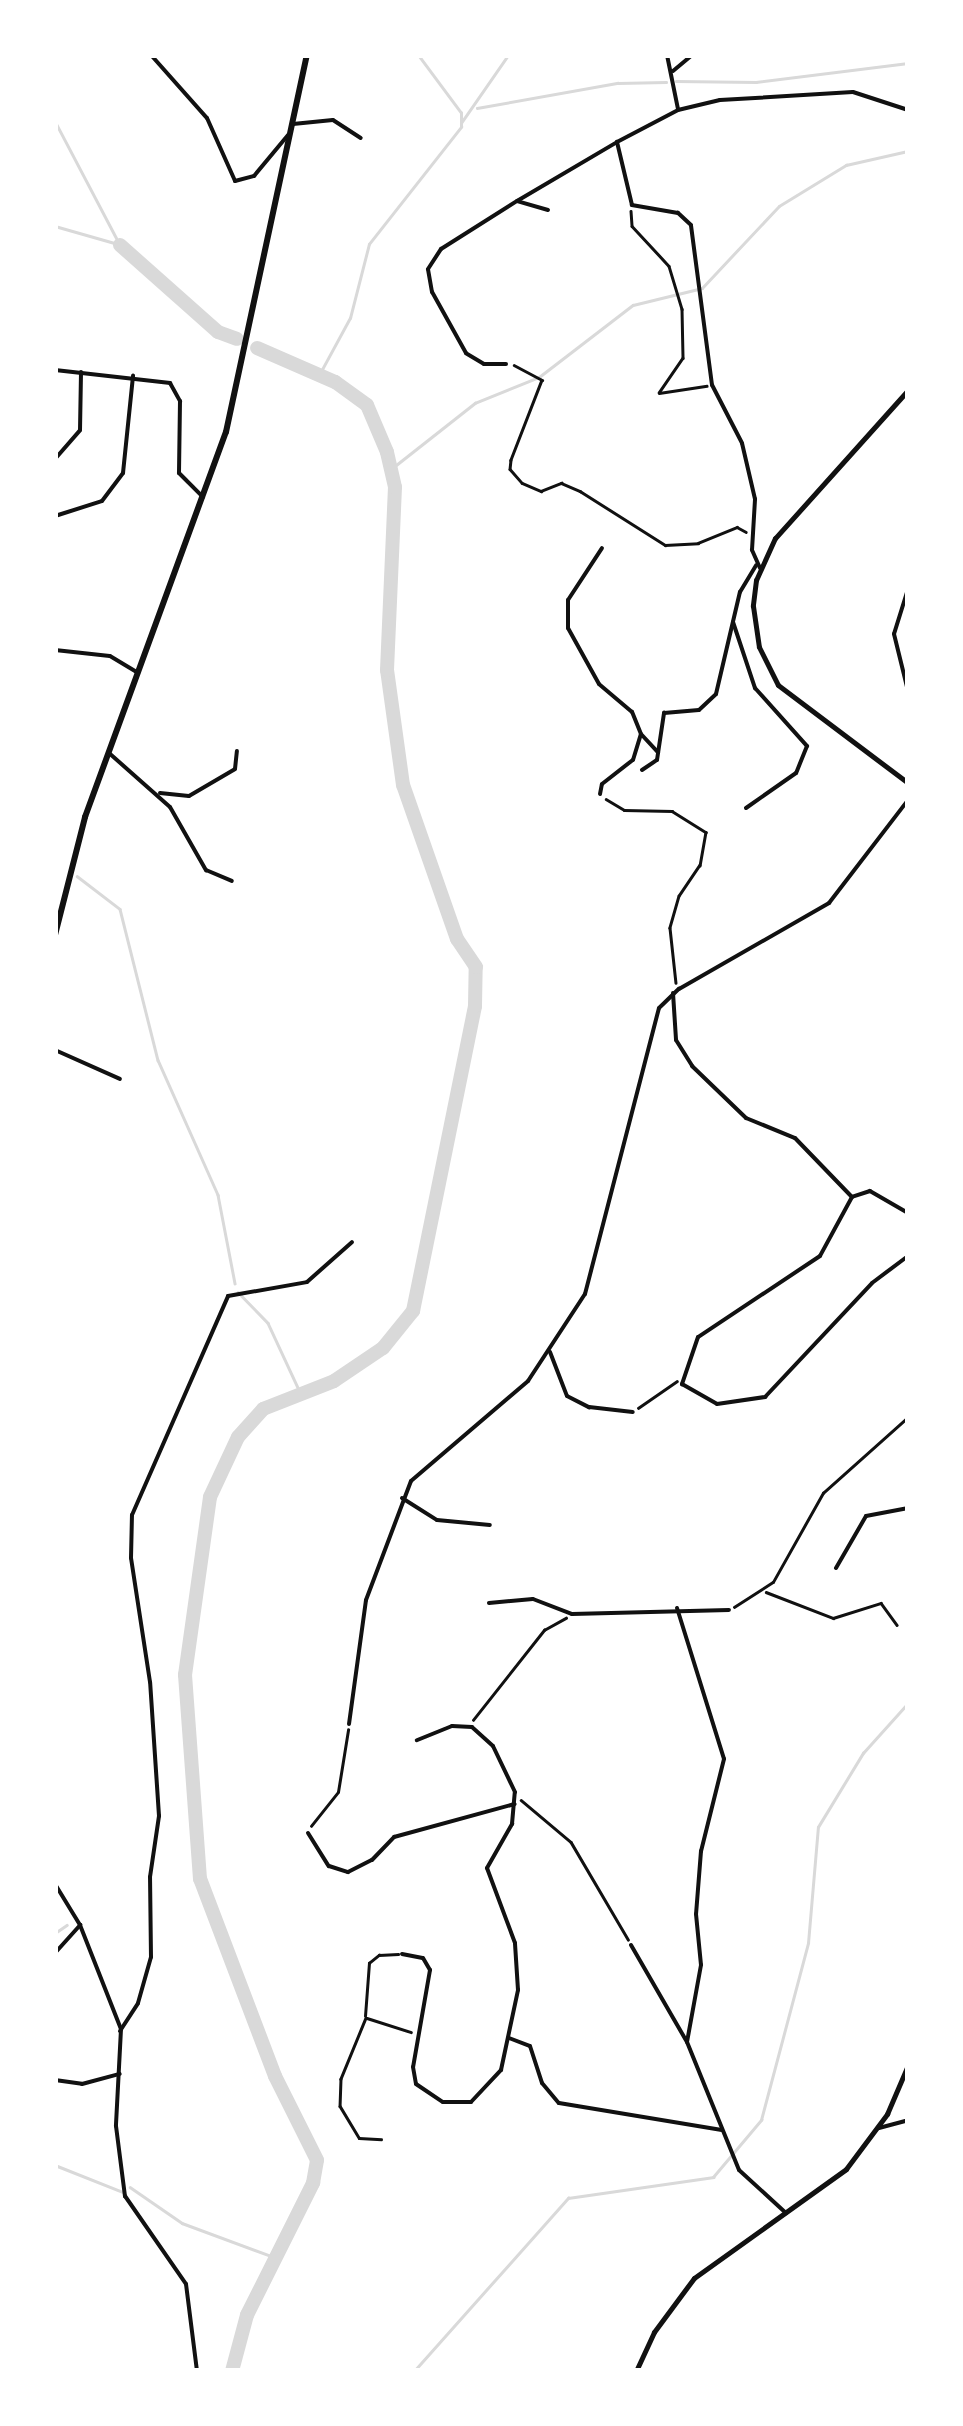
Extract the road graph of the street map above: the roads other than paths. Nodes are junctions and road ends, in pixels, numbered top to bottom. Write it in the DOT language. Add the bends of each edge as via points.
graph roads {
  1 [pos="151,55"];
  2 [pos="307,55"];
  3 [pos="668,55"];
  4 [pos="692,55"];
  5 [pos="671,72"];
  6 [pos="678,110"];
  7 [pos="908,110"];
  8 [pos="292,128"];
  9 [pos="360,138"];
  10 [pos="617,142"];
  11 [pos="517,201"];
  12 [pos="548,210"];
  13 [pos="506,364"];
  14 [pos="55,370"];
  15 [pos="81,372"];
  16 [pos="133,376"];
  17 [pos="908,390"];
  18 [pos="55,460"];
  19 [pos="203,497"];
  20 [pos="55,516"];
  21 [pos="602,548"];
  22 [pos="758,566"];
  23 [pos="908,589"];
  24 [pos="733,622"];
  25 [pos="55,650"];
  26 [pos="138,673"];
  27 [pos="908,691"];
  28 [pos="641,734"];
  29 [pos="237,751"];
  30 [pos="108,753"];
  31 [pos="659,754"];
  32 [pos="642,770"];
  33 [pos="908,782"];
  34 [pos="156,792"];
  35 [pos="600,794"];
  36 [pos="908,800"];
  37 [pos="746,808"];
  38 [pos="232,881"];
  39 [pos="55,934"];
  40 [pos="673,994"];
  41 [pos="55,1050"];
  42 [pos="120,1080"];
  43 [pos="852,1197"];
  44 [pos="908,1213"];
  45 [pos="352,1242"];
  46 [pos="908,1256"];
  47 [pos="550,1352"];
  48 [pos="633,1412"];
  49 [pos="402,1498"];
  50 [pos="908,1508"];
  51 [pos="490,1525"];
  52 [pos="836,1568"];
  53 [pos="489,1603"];
  54 [pos="677,1608"];
  55 [pos="729,1610"];
  56 [pos="349,1724"];
  57 [pos="418,1740"];
  58 [pos="516,1804"];
  59 [pos="308,1833"];
  60 [pos="55,1884"];
  61 [pos="80,1925"];
  62 [pos="631,1946"];
  63 [pos="55,1954"];
  64 [pos="402,1954"];
  65 [pos="120,2031"];
  66 [pos="507,2038"];
  67 [pos="686,2042"];
  68 [pos="908,2065"];
  69 [pos="120,2074"];
  70 [pos="55,2080"];
  71 [pos="908,2120"];
  72 [pos="878,2128"];
  73 [pos="722,2130"];
  74 [pos="786,2213"];
  75 [pos="198,2371"];
  76 [pos="636,2371"];
  1 -- 8 [label="street" via="208,118 236,181 254,176"];
  2 -- 8 [label="main road"];
  3 -- 5 [label="street"];
  4 -- 5 [label="street"];
  5 -- 6 [label="street"];
  6 -- 7 [label="street" via="720,100 838,92"];
  6 -- 10 [label="street"];
  8 -- 9 [label="street" via="333,120"];
  8 -- 19 [label="main road" via="246,354"];
  10 -- 11 [label="street"];
  10 -- 22 [label="street" via="632,205 678,214 691,225 712,385 742,443 755,499"];
  11 -- 12 [label="street"];
  11 -- 13 [label="street" via="441,249 428,268 432,292 466,353 484,364"];
  14 -- 15 [label="street"];
  15 -- 16 [label="street"];
  15 -- 18 [label="street" via="80,430"];
  16 -- 19 [label="street" via="165,380 178,392 179,474"];
  16 -- 20 [label="street" via="123,473 102,500"];
  17 -- 22 [label="street" via="775,538"];
  19 -- 26 [label="main road"];
  21 -- 28 [label="street" via="566,614 592,674 632,712"];
  22 -- 24 [label="street"];
  22 -- 33 [label="street" via="754,627 778,685"];
  23 -- 27 [label="street" via="894,634"];
  24 -- 31 [label="street" via="716,694 700,710 665,712"];
  24 -- 37 [label="street" via="755,688 807,746 796,773"];
  25 -- 26 [label="street" via="110,656"];
  26 -- 30 [label="main road"];
  28 -- 31 [label="street"];
  28 -- 35 [label="street" via="634,760 600,786"];
  29 -- 34 [label="street" via="235,769 189,796"];
  30 -- 34 [label="street"];
  30 -- 39 [label="main road"];
  31 -- 32 [label="street" via="654,766"];
  34 -- 38 [label="street" via="201,864"];
  36 -- 40 [label="street" via="829,903"];
  40 -- 43 [label="street" via="678,1046 707,1081 746,1118 795,1138"];
  40 -- 47 [label="street" via="652,1023 585,1294"];
  41 -- 42 [label="street"];
  43 -- 44 [label="street" via="870,1191"];
  43 -- 46 [label="street" via="820,1256 698,1337 682,1384 717,1404 765,1397 872,1284"];
  45 -- 65 [label="street" via="308,1282 228,1296 132,1515 160,1816 150,1876 151,1956 138,2003"];
  47 -- 48 [label="street" via="567,1396"];
  47 -- 49 [label="street" via="509,1399 427,1461"];
  49 -- 51 [label="street" via="451,1525"];
  49 -- 56 [label="street" via="366,1600"];
  50 -- 52 [label="street" via="869,1513"];
  53 -- 54 [label="street" via="533,1598 572,1614"];
  54 -- 55 [label="street"];
  54 -- 67 [label="street" via="724,1759 701,1852 701,1966"];
  57 -- 58 [label="street" via="452,1726 472,1726 498,1755"];
  58 -- 59 [label="street" via="394,1837 348,1872 329,1866"];
  58 -- 66 [label="street" via="487,1868 518,1958"];
  60 -- 61 [label="street"];
  61 -- 63 [label="street"];
  61 -- 65 [label="street"];
  62 -- 67 [label="street"];
  64 -- 66 [label="street" via="423,1958 430,1970 413,2067 420,2090 461,2104 495,2082"];
  65 -- 69 [label="street"];
  66 -- 73 [label="street" via="530,2046 542,2084 559,2103"];
  67 -- 73 [label="street"];
  68 -- 72 [label="street"];
  69 -- 70 [label="street" via="82,2084"];
  69 -- 75 [label="street" via="116,2126 126,2196 186,2284"];
  71 -- 72 [label="street"];
  72 -- 74 [label="street" via="846,2169"];
  73 -- 74 [label="street" via="739,2170"];
  74 -- 76 [label="street" via="694,2278 654,2332"];
}
